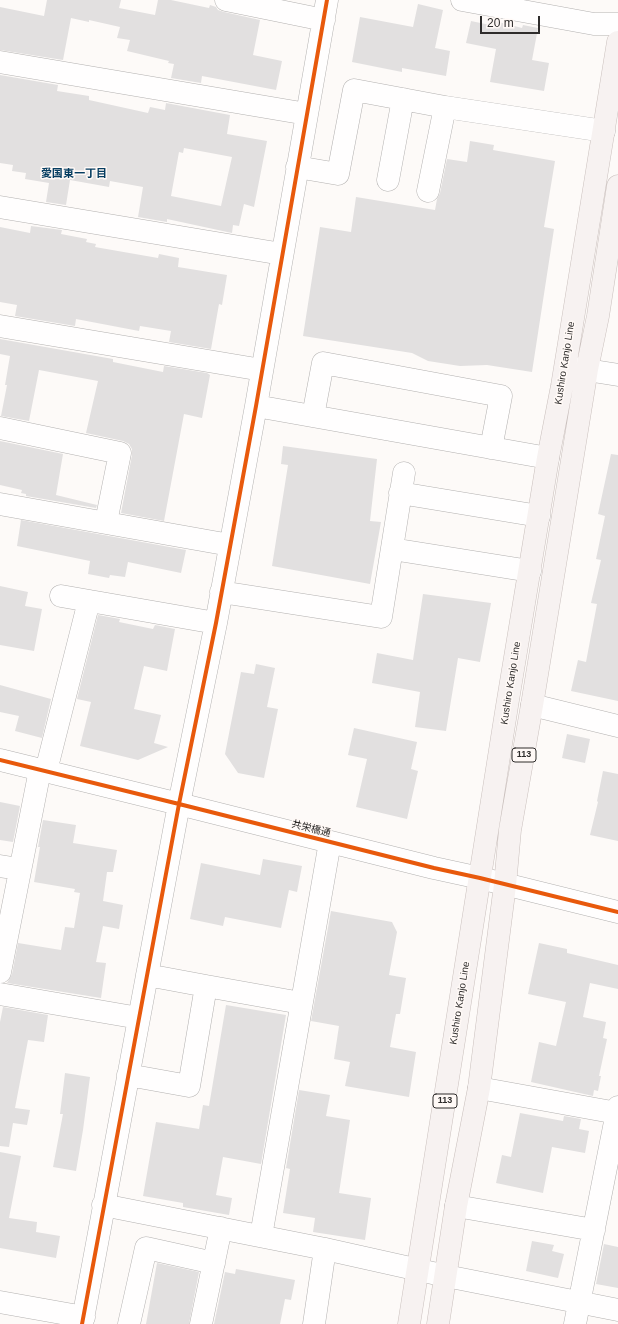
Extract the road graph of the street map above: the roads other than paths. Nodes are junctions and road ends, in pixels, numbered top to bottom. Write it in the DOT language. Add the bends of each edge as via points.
graph roads {
  1 [pos="226,0"];
  2 [pos="462,0"];
  3 [pos="326,10"];
  4 [pos="618,24"];
  5 [pos="618,42"];
  6 [pos="0,62"];
  7 [pos="403,99"];
  8 [pos="445,107"];
  9 [pos="307,114"];
  10 [pos="604,131"];
  11 [pos="297,167"];
  12 [pos="388,180"];
  13 [pos="618,186"];
  14 [pos="428,191"];
  15 [pos="0,207"];
  16 [pos="282,254"];
  17 [pos="0,326"];
  18 [pos="565,366"];
  19 [pos="587,369"];
  20 [pos="262,370"];
  21 [pos="618,375"];
  22 [pos="256,406"];
  23 [pos="313,416"];
  24 [pos="0,428"];
  25 [pos="491,448"];
  26 [pos="548,458"];
  27 [pos="0,504"];
  28 [pos="539,516"];
  29 [pos="106,522"];
  30 [pos="230,545"];
  31 [pos="392,549"];
  32 [pos="530,571"];
  33 [pos="221,592"];
  34 [pos="61,596"];
  35 [pos="89,601"];
  36 [pos="216,623"];
  37 [pos="532,705"];
  38 [pos="618,726"];
  39 [pos="0,760"];
  40 [pos="43,771"];
  41 [pos="179,804"];
  42 [pos="330,842"];
  43 [pos="10,868"];
  44 [pos="480,878"];
  45 [pos="505,885"];
  46 [pos="618,912"];
  47 [pos="5,916"];
  48 [pos="0,972"];
  49 [pos="147,975"];
  50 [pos="206,986"];
  51 [pos="0,994"];
  52 [pos="301,1003"];
  53 [pos="138,1018"];
  54 [pos="128,1075"];
  55 [pos="479,1088"];
  56 [pos="617,1110"];
  57 [pos="609,1198"];
  58 [pos="103,1205"];
  59 [pos="456,1206"];
  60 [pos="221,1228"];
  61 [pos="594,1230"];
  62 [pos="261,1236"];
  63 [pos="326,1248"];
  64 [pos="214,1263"];
  65 [pos="418,1270"];
  66 [pos="446,1276"];
  67 [pos="579,1301"];
  68 [pos="0,1302"];
  69 [pos="618,1310"];
  70 [pos="83,1320"];
  71 [pos="129,1324"];
  72 [pos="201,1324"];
  73 [pos="314,1324"];
  74 [pos="409,1324"];
  75 [pos="438,1324"];
  76 [pos="575,1324"];
  1 -- 3 [label="street"];
  2 -- 4 [label="street" via="594,24"];
  3 -- 9 [label="street"];
  5 -- 10 [label="main road, Kushiro Kanjo Line / 113"];
  6 -- 9 [label="street"];
  7 -- 8 [label="street"];
  7 -- 11 [label="street" via="354,90 338,174"];
  7 -- 12 [label="street"];
  8 -- 10 [label="street"];
  8 -- 14 [label="street"];
  9 -- 11 [label="street"];
  10 -- 18 [label="main road, Kushiro Kanjo Line / 113"];
  11 -- 16 [label="street"];
  13 -- 19 [label="main road, 113"];
  15 -- 16 [label="street"];
  16 -- 20 [label="street"];
  17 -- 20 [label="street"];
  18 -- 19 [label="street"];
  18 -- 26 [label="main road, Kushiro Kanjo Line / 113"];
  19 -- 21 [label="street"];
  19 -- 37 [label="main road, 113"];
  20 -- 22 [label="street"];
  22 -- 23 [label="street"];
  22 -- 30 [label="street"];
  23 -- 25 [label="street"];
  23 -- 25 [label="street" via="323,363 501,396"];
  24 -- 29 [label="street" via="120,453"];
  25 -- 26 [label="street"];
  26 -- 28 [label="main road, Kushiro Kanjo Line / 113"];
  27 -- 29 [label="street"];
  28 -- 31 [label="street" via="402,483"];
  28 -- 32 [label="main road, Kushiro Kanjo Line / 113"];
  29 -- 30 [label="street"];
  30 -- 33 [label="street"];
  31 -- 32 [label="street"];
  31 -- 33 [label="street" via="381,617"];
  32 -- 44 [label="main road, Kushiro Kanjo Line / 113"];
  33 -- 36 [label="street"];
  34 -- 35 [label="street"];
  35 -- 36 [label="street"];
  35 -- 40 [label="street"];
  36 -- 41 [label="street"];
  37 -- 38 [label="street"];
  37 -- 45 [label="main road, 113" via="510,830"];
  39 -- 40 [label="street, 共栄橋通"];
  40 -- 41 [label="street, 共栄橋通"];
  40 -- 43 [label="street"];
  41 -- 42 [label="street, 共栄橋通"];
  41 -- 49 [label="street"];
  42 -- 44 [label="street, 共栄橋通"];
  42 -- 52 [label="street"];
  43 -- 47 [label="street"];
  44 -- 45 [label="street, 共栄橋通"];
  44 -- 65 [label="main road, Kushiro Kanjo Line / 113"];
  45 -- 46 [label="street, 共栄橋通"];
  45 -- 55 [label="main road, 113"];
  47 -- 48 [label="street"];
  49 -- 50 [label="street"];
  49 -- 53 [label="street"];
  50 -- 52 [label="street"];
  50 -- 54 [label="street" via="189,1086"];
  51 -- 53 [label="street"];
  52 -- 62 [label="street"];
  53 -- 54 [label="street"];
  54 -- 58 [label="street"];
  55 -- 56 [label="street"];
  55 -- 59 [label="main road, 113"];
  56 -- 57 [label="street"];
  57 -- 61 [label="street"];
  58 -- 60 [label="street"];
  58 -- 70 [label="street"];
  59 -- 61 [label="street"];
  59 -- 66 [label="main road, 113"];
  60 -- 62 [label="street"];
  60 -- 64 [label="street"];
  61 -- 67 [label="street"];
  62 -- 63 [label="street"];
  63 -- 65 [label="street"];
  63 -- 73 [label="street"];
  64 -- 71 [label="street" via="146,1248"];
  64 -- 72 [label="street"];
  65 -- 66 [label="street"];
  65 -- 74 [label="main road, Kushiro Kanjo Line / 113"];
  66 -- 67 [label="street"];
  66 -- 75 [label="main road, 113"];
  67 -- 69 [label="street"];
  67 -- 76 [label="street"];
  68 -- 70 [label="street"];
}
